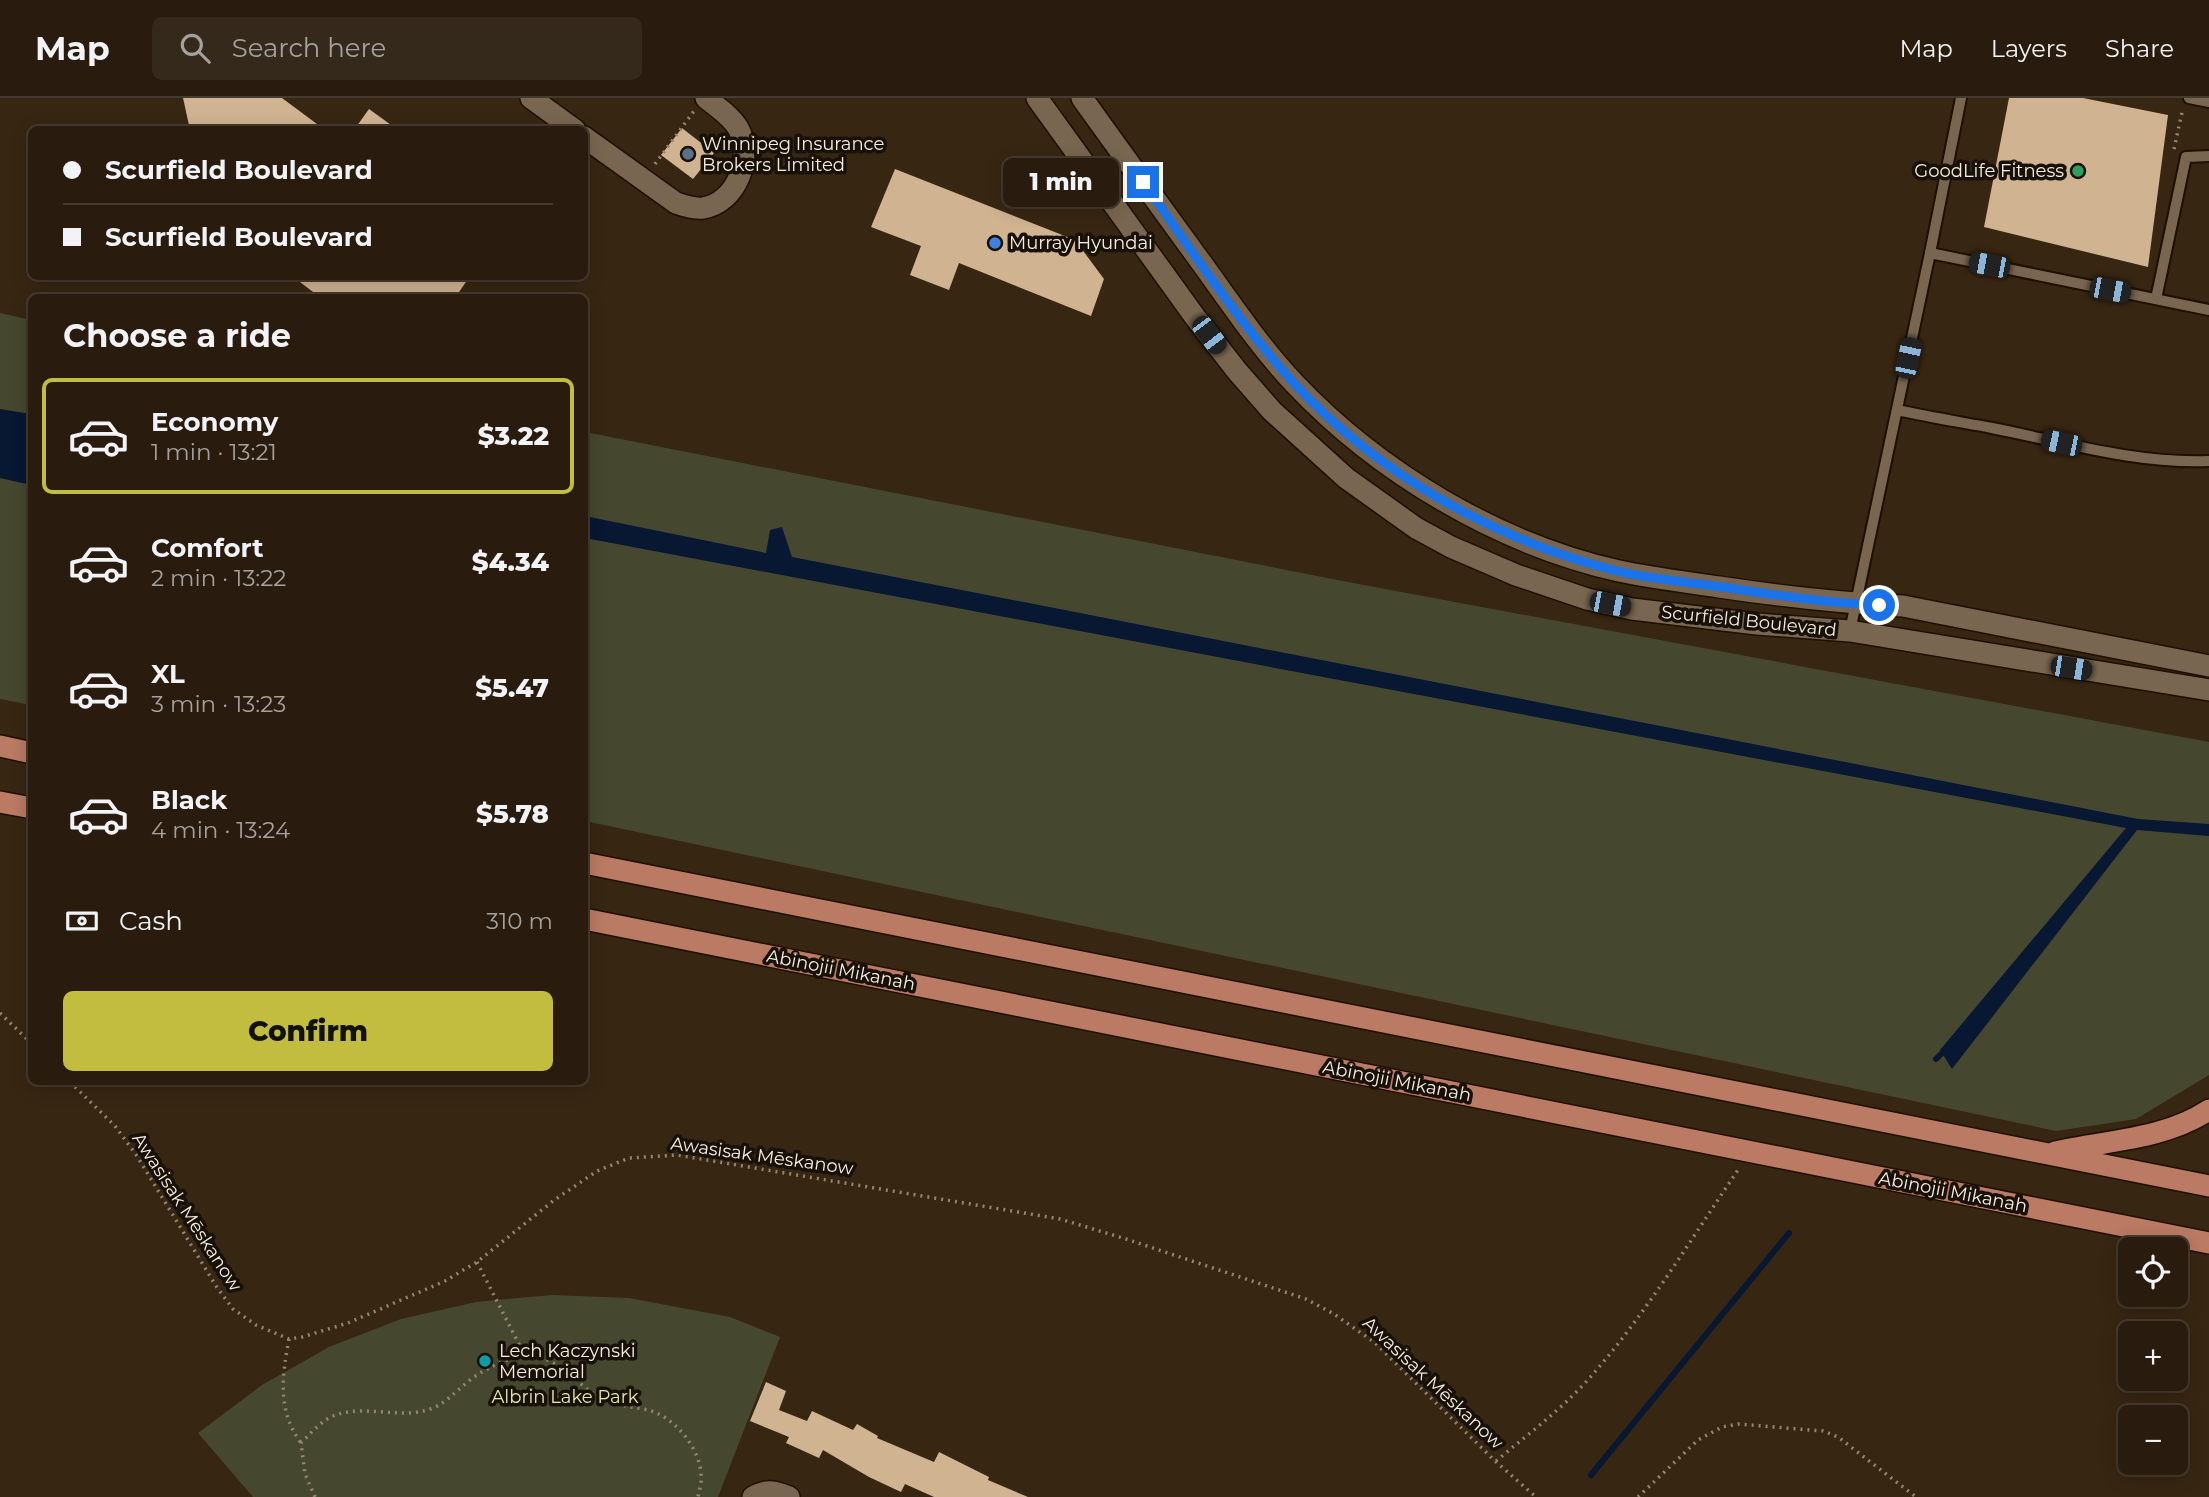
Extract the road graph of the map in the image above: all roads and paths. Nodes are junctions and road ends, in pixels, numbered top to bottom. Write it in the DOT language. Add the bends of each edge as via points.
graph roads {
  1 [pos="531,98"];
  2 [pos="1037,98"];
  3 [pos="1082,98"];
  4 [pos="1961,98"];
  5 [pos="2189,98"];
  6 [pos="2209,102"];
  7 [pos="701,103"];
  8 [pos="570,126"];
  9 [pos="588,139"];
  10 [pos="2209,156"];
  11 [pos="643,179"];
  12 [pos="1930,253"];
  13 [pos="2156,299"];
  14 [pos="2209,310"];
  15 [pos="1897,410"];
  16 [pos="2209,461"];
  17 [pos="1856,604"];
  18 [pos="1850,631"];
  19 [pos="2209,666"];
  20 [pos="2209,690"];
  21 [pos="0,747"];
  22 [pos="28,752"];
  23 [pos="0,802"];
  24 [pos="28,807"];
  25 [pos="588,864"];
  26 [pos="588,920"];
  27 [pos="0,1013"];
  28 [pos="28,1040"];
  29 [pos="73,1085"];
  30 [pos="2209,1110"];
  31 [pos="1751,1151"];
  32 [pos="2046,1154"];
  33 [pos="2209,1186"];
  34 [pos="2209,1243"];
  35 [pos="477,1262"];
  36 [pos="289,1339"];
  37 [pos="525,1356"];
  38 [pos="301,1443"];
  39 [pos="1495,1461"];
  40 [pos="315,1497"];
  41 [pos="698,1497"];
  42 [pos="753,1497"];
  43 [pos="789,1497"];
  44 [pos="1536,1497"];
  45 [pos="1638,1497"];
  46 [pos="1916,1497"];
  1 -- 8 [label="street"];
  2 -- 18 [label="street, Scurfield Boulevard" via="1237,371 1272,411 1346,478 1416,528 1516,575 1587,600 1757,624"];
  3 -- 17 [label="street, Scurfield Boulevard" via="1249,330 1293,382 1402,475 1529,542 1609,568"];
  4 -- 12 [label="lane"];
  5 -- 6 [label="lane"];
  7 -- 11 [label="path"];
  7 -- 11 [label="street" via="731,119 745,147 744,163 729,192 710,206 689,208"];
  9 -- 11 [label="street"];
  10 -- 13 [label="lane" via="2186,157"];
  12 -- 13 [label="lane"];
  12 -- 15 [label="lane"];
  13 -- 14 [label="lane"];
  15 -- 16 [label="lane" via="2092,450"];
  15 -- 17 [label="lane"];
  17 -- 18 [label="lane"];
  17 -- 19 [label="street, Scurfield Boulevard" via="1903,606"];
  18 -- 20 [label="street, Scurfield Boulevard"];
  21 -- 22 [label="main road"];
  23 -- 24 [label="main road"];
  25 -- 32 [label="main road"];
  26 -- 31 [label="main road, Abinojii Mikanah"];
  27 -- 28 [label="path"];
  29 -- 36 [label="path, Awasisak Mēskanow" via="115,1126 137,1156 233,1309"];
  30 -- 32 [label="main road" via="2153,1135"];
  31 -- 34 [label="main road, Abinojii Mikanah"];
  31 -- 39 [label="path" via="1611,1353 1583,1385"];
  32 -- 33 [label="main road"];
  35 -- 36 [label="path, Awasisak Mēskanow" via="348,1323"];
  35 -- 37 [label="path"];
  35 -- 39 [label="path, Awasisak Mēskanow" via="597,1171 629,1158 677,1155 1060,1219 1274,1287 1334,1314 1374,1342"];
  36 -- 38 [label="path" via="285,1409"];
  37 -- 38 [label="path" via="473,1377 433,1408 407,1414 336,1415"];
  37 -- 41 [label="path" via="561,1367 608,1402 665,1416 696,1455 701,1476"];
  38 -- 40 [label="path" via="305,1474"];
  39 -- 44 [label="path, Awasisak Mēskanow"];
  42 -- 43 [label="street" via="774,1491"];
  45 -- 46 [label="path" via="1698,1440 1721,1427 1738,1424 1838,1437"];
}
